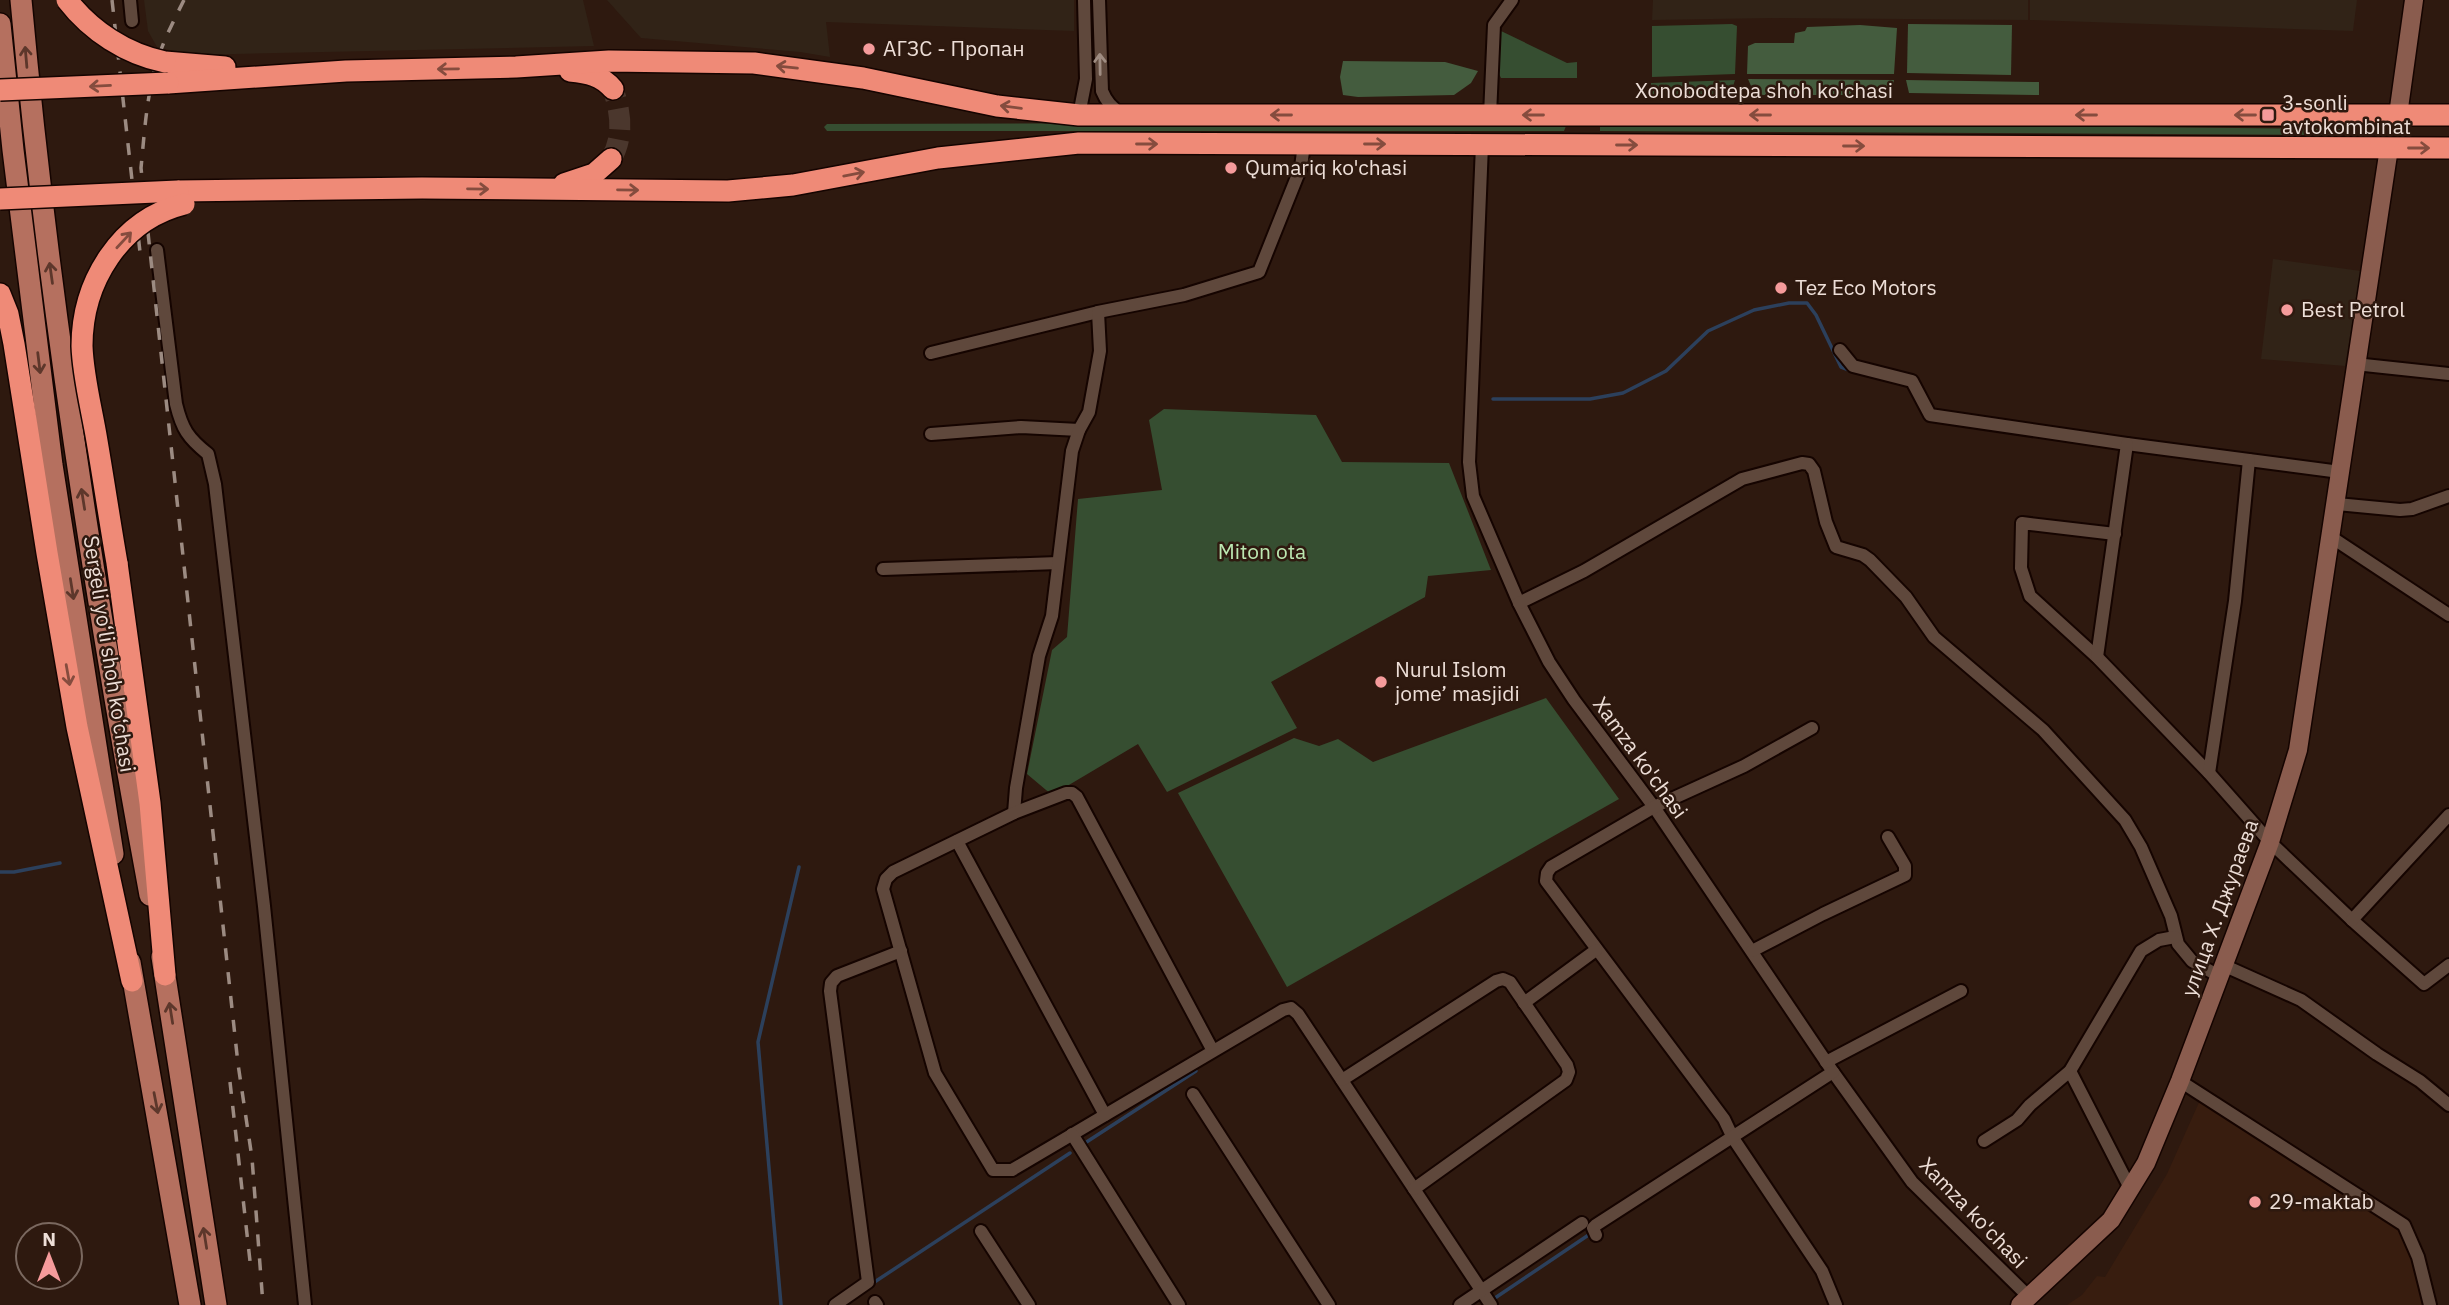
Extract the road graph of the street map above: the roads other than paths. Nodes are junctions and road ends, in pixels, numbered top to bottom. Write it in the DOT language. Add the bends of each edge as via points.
graph roads {
  1 [pos="21,0"];
  2 [pos="67,0"];
  3 [pos="130,0"];
  4 [pos="1084,0"];
  5 [pos="1098,0"];
  6 [pos="1512,0"];
  7 [pos="2402,0"];
  8 [pos="2414,0"];
  9 [pos="132,21"];
  10 [pos="0,24"];
  11 [pos="516,67"];
  12 [pos="166,72"];
  13 [pos="613,89"];
  14 [pos="0,90"];
  15 [pos="1079,115"];
  16 [pos="1490,115"];
  17 [pos="1573,115"];
  18 [pos="2393,115"];
  19 [pos="2449,115"];
  20 [pos="1128,116"];
  21 [pos="1304,144"];
  22 [pos="1482,145"];
  23 [pos="1572,145"];
  24 [pos="2389,148"];
  25 [pos="2449,148"];
  26 [pos="611,159"];
  27 [pos="535,189"];
  28 [pos="181,197"];
  29 [pos="0,199"];
  30 [pos="157,250"];
  31 [pos="0,294"];
  32 [pos="1098,312"];
  33 [pos="1840,350"];
  34 [pos="931,353"];
  35 [pos="2355,364"];
  36 [pos="2449,374"];
  37 [pos="1079,430"];
  38 [pos="931,435"];
  39 [pos="2127,444"];
  40 [pos="2249,460"];
  41 [pos="2340,472"];
  42 [pos="2449,496"];
  43 [pos="2337,503"];
  44 [pos="2115,534"];
  45 [pos="2331,537"];
  46 [pos="1058,563"];
  47 [pos="883,569"];
  48 [pos="1519,603"];
  49 [pos="2449,615"];
  50 [pos="2097,657"];
  51 [pos="1812,728"];
  52 [pos="2209,774"];
  53 [pos="1654,807"];
  54 [pos="1014,813"];
  55 [pos="2449,815"];
  56 [pos="1888,836"];
  57 [pos="957,841"];
  58 [pos="2270,842"];
  59 [pos="2352,920"];
  60 [pos="2175,937"];
  61 [pos="1596,950"];
  62 [pos="901,951"];
  63 [pos="1752,951"];
  64 [pos="2449,965"];
  65 [pos="2221,971"];
  66 [pos="165,975"];
  67 [pos="132,981"];
  68 [pos="1961,991"];
  69 [pos="1524,1003"];
  70 [pos="1213,1051"];
  71 [pos="1830,1067"];
  72 [pos="2070,1070"];
  73 [pos="1342,1080"];
  74 [pos="2180,1081"];
  75 [pos="1192,1094"];
  76 [pos="2449,1105"];
  77 [pos="1105,1115"];
  78 [pos="1072,1134"];
  79 [pos="1733,1138"];
  80 [pos="1984,1141"];
  81 [pos="1414,1189"];
  82 [pos="2131,1190"];
  83 [pos="1582,1223"];
  84 [pos="981,1231"];
  85 [pos="1596,1235"];
  86 [pos="1481,1290"];
  87 [pos="2028,1302"];
  88 [pos="190,1305"];
  89 [pos="216,1305"];
  90 [pos="305,1305"];
  91 [pos="835,1305"];
  92 [pos="1029,1305"];
  93 [pos="1179,1305"];
  94 [pos="1329,1305"];
  95 [pos="1460,1305"];
  96 [pos="1491,1305"];
  97 [pos="1836,1305"];
  98 [pos="2430,1305"];
  66 -- 1 [label="main road, Sergeli yo‘li shoh ko‘chasi, one-way" via="72,430 34,149"];
  2 -- 12 [label="highway, bridge" via="114,42"];
  3 -- 9 [label="street"];
  4 -- 15 [label="street" via="1086,79"];
  20 -- 5 [label="street, one-way" via="1115,110 1102,92"];
  6 -- 16 [label="street" via="1494,25"];
  7 -- 18 [label="street"];
  8 -- 18 [label="street"];
  10 -- 67 [label="main road, Sergeli yo‘li shoh ko‘chasi, one-way" via="52,465"];
  11 -- 12 [label="highway, one-way"];
  11 -- 13 [label="highway" via="588,73"];
  15 -- 11 [label="highway, Xonobodtepa shoh ko'chasi, one-way" via="997,106 802,68 608,61"];
  12 -- 14 [label="highway, one-way, bridge"];
  15 -- 20 [label="highway, Xonobodtepa shoh ko'chasi"];
  17 -- 16 [label="highway, Xonobodtepa shoh ko'chasi, one-way"];
  16 -- 20 [label="highway, Xonobodtepa shoh ko'chasi, one-way"];
  18 -- 17 [label="highway, Xonobodtepa shoh ko'chasi, one-way"];
  17 -- 23 [label="highway" via="1582,130"];
  18 -- 19 [label="highway, Xonobodtepa shoh ko'chasi"];
  18 -- 24 [label="highway"];
  21 -- 22 [label="highway, one-way"];
  27 -- 21 [label="highway, one-way" via="728,191 938,158 1079,144"];
  21 -- 32 [label="street" via="1301,167 1259,272 1184,295"];
  22 -- 23 [label="highway"];
  22 -- 48 [label="street, Xamza ko'chasi" via="1469,463 1473,496"];
  23 -- 24 [label="highway, one-way"];
  24 -- 25 [label="highway, one-way"];
  24 -- 35 [label="street, улица Х. Джураева"];
  26 -- 27 [label="highway" via="584,178"];
  28 -- 27 [label="highway, one-way" via="422,188"];
  28 -- 29 [label="highway, bridge"];
  66 -- 28 [label="highway, one-way, bridge" via="150,803 83,358 85,313 100,270 123,240"];
  30 -- 90 [label="street" via="181,426 208,454 215,484"];
  31 -- 67 [label="highway, one-way" via="14,344 78,727"];
  32 -- 34 [label="street"];
  32 -- 37 [label="street" via="1100,351 1089,412"];
  33 -- 39 [label="street" via="1853,366 1912,381 1930,415"];
  35 -- 36 [label="street"];
  35 -- 41 [label="street, улица Х. Джураева"];
  37 -- 38 [label="street" via="1021,427"];
  37 -- 46 [label="street" via="1072,451"];
  39 -- 40 [label="street"];
  39 -- 44 [label="street"];
  40 -- 41 [label="street"];
  40 -- 52 [label="street" via="2235,601"];
  41 -- 43 [label="street, улица Х. Джураева"];
  42 -- 43 [label="street" via="2400,510"];
  43 -- 45 [label="street, улица Х. Джураева"];
  44 -- 50 [label="street"];
  44 -- 50 [label="street" via="2022,523 2021,568 2030,596"];
  45 -- 49 [label="street"];
  45 -- 58 [label="street, улица Х. Джураева" via="2298,750"];
  46 -- 47 [label="street"];
  46 -- 54 [label="street"];
  48 -- 53 [label="street, Xamza ko'chasi" via="1574,700"];
  48 -- 60 [label="street" via="1584,571 1742,479 1809,464 1836,547 1870,560 1906,597 1934,637 2043,730 2125,820 2171,916"];
  50 -- 52 [label="street"];
  51 -- 53 [label="street" via="1744,766"];
  52 -- 58 [label="street"];
  53 -- 61 [label="street" via="1546,873 1546,881"];
  53 -- 63 [label="street, Xamza ko'chasi"];
  54 -- 57 [label="street"];
  54 -- 70 [label="street" via="1066,793 1077,797"];
  55 -- 59 [label="street"];
  56 -- 63 [label="street" via="1905,866 1905,875"];
  57 -- 62 [label="street" via="886,879 883,890"];
  57 -- 77 [label="street"];
  58 -- 59 [label="street"];
  58 -- 65 [label="street, улица Х. Джураева"];
  59 -- 64 [label="street" via="2424,985"];
  60 -- 65 [label="street" via="2192,961"];
  60 -- 72 [label="street" via="2141,951"];
  61 -- 69 [label="street"];
  61 -- 79 [label="street" via="1724,1119"];
  62 -- 78 [label="street" via="935,1073 988,1165 993,1170 1012,1170"];
  62 -- 91 [label="street" via="837,976 831,983 868,1282"];
  63 -- 71 [label="street, Xamza ko'chasi"];
  65 -- 74 [label="street, улица Х. Джураева"];
  65 -- 76 [label="street" via="2301,1000"];
  89 -- 66 [label="main road, Sergeli yo‘li shoh ko‘chasi, one-way"];
  67 -- 88 [label="main road, Sergeli yo‘li shoh ko‘chasi, one-way"];
  68 -- 71 [label="street"];
  69 -- 73 [label="street" via="1510,982 1496,981"];
  69 -- 81 [label="street" via="1567,1065 1566,1080"];
  70 -- 73 [label="street" via="1291,1008"];
  70 -- 77 [label="street"];
  71 -- 79 [label="street"];
  71 -- 87 [label="street, Xamza ko'chasi" via="1912,1182"];
  72 -- 80 [label="street" via="2017,1120"];
  72 -- 82 [label="street"];
  73 -- 81 [label="street"];
  74 -- 82 [label="street, улица Х. Джураева"];
  74 -- 98 [label="street" via="2404,1225 2418,1256"];
  75 -- 94 [label="street"];
  77 -- 78 [label="street"];
  78 -- 93 [label="street"];
  79 -- 85 [label="street" via="1596,1225"];
  79 -- 97 [label="street" via="1822,1271"];
  81 -- 86 [label="street"];
  82 -- 87 [label="street, улица Х. Джураева" via="2111,1220"];
  83 -- 86 [label="street"];
  84 -- 92 [label="street"];
  86 -- 95 [label="street"];
  86 -- 96 [label="street"];
}
